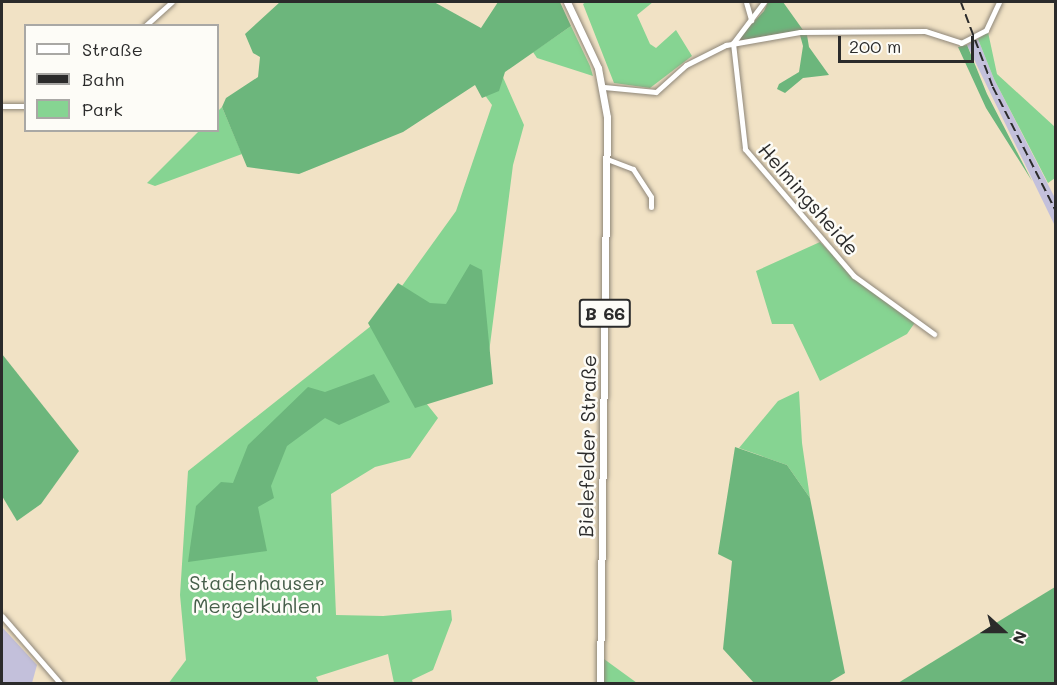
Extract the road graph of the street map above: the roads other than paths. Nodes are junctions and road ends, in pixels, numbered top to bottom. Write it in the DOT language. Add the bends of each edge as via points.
graph roads {
  1 [pos="172,2"];
  2 [pos="567,2"];
  3 [pos="746,2"];
  4 [pos="764,2"];
  5 [pos="999,2"];
  6 [pos="751,20"];
  7 [pos="147,24"];
  8 [pos="733,43"];
  9 [pos="604,87"];
  10 [pos="2,106"];
  11 [pos="24,106"];
  12 [pos="607,159"];
  13 [pos="651,207"];
  14 [pos="934,334"];
  15 [pos="2,616"];
  16 [pos="61,684"];
  17 [pos="600,684"];
  1 -- 7 [label="street"];
  2 -- 9 [label="main road, Bielefelder Straße / B 66"];
  3 -- 6 [label="street"];
  4 -- 6 [label="street"];
  5 -- 8 [label="street" via="986,30 961,43 925,31 800,32"];
  6 -- 8 [label="street"];
  8 -- 9 [label="street" via="686,65 656,92"];
  8 -- 14 [label="street, Helmingsheide" via="740,132 747,153 854,276"];
  9 -- 12 [label="main road, Bielefelder Straße / B 66"];
  10 -- 11 [label="street"];
  12 -- 13 [label="street" via="633,169 651,196"];
  12 -- 17 [label="main road, Bielefelder Straße / B 66"];
  15 -- 16 [label="street"];
}
